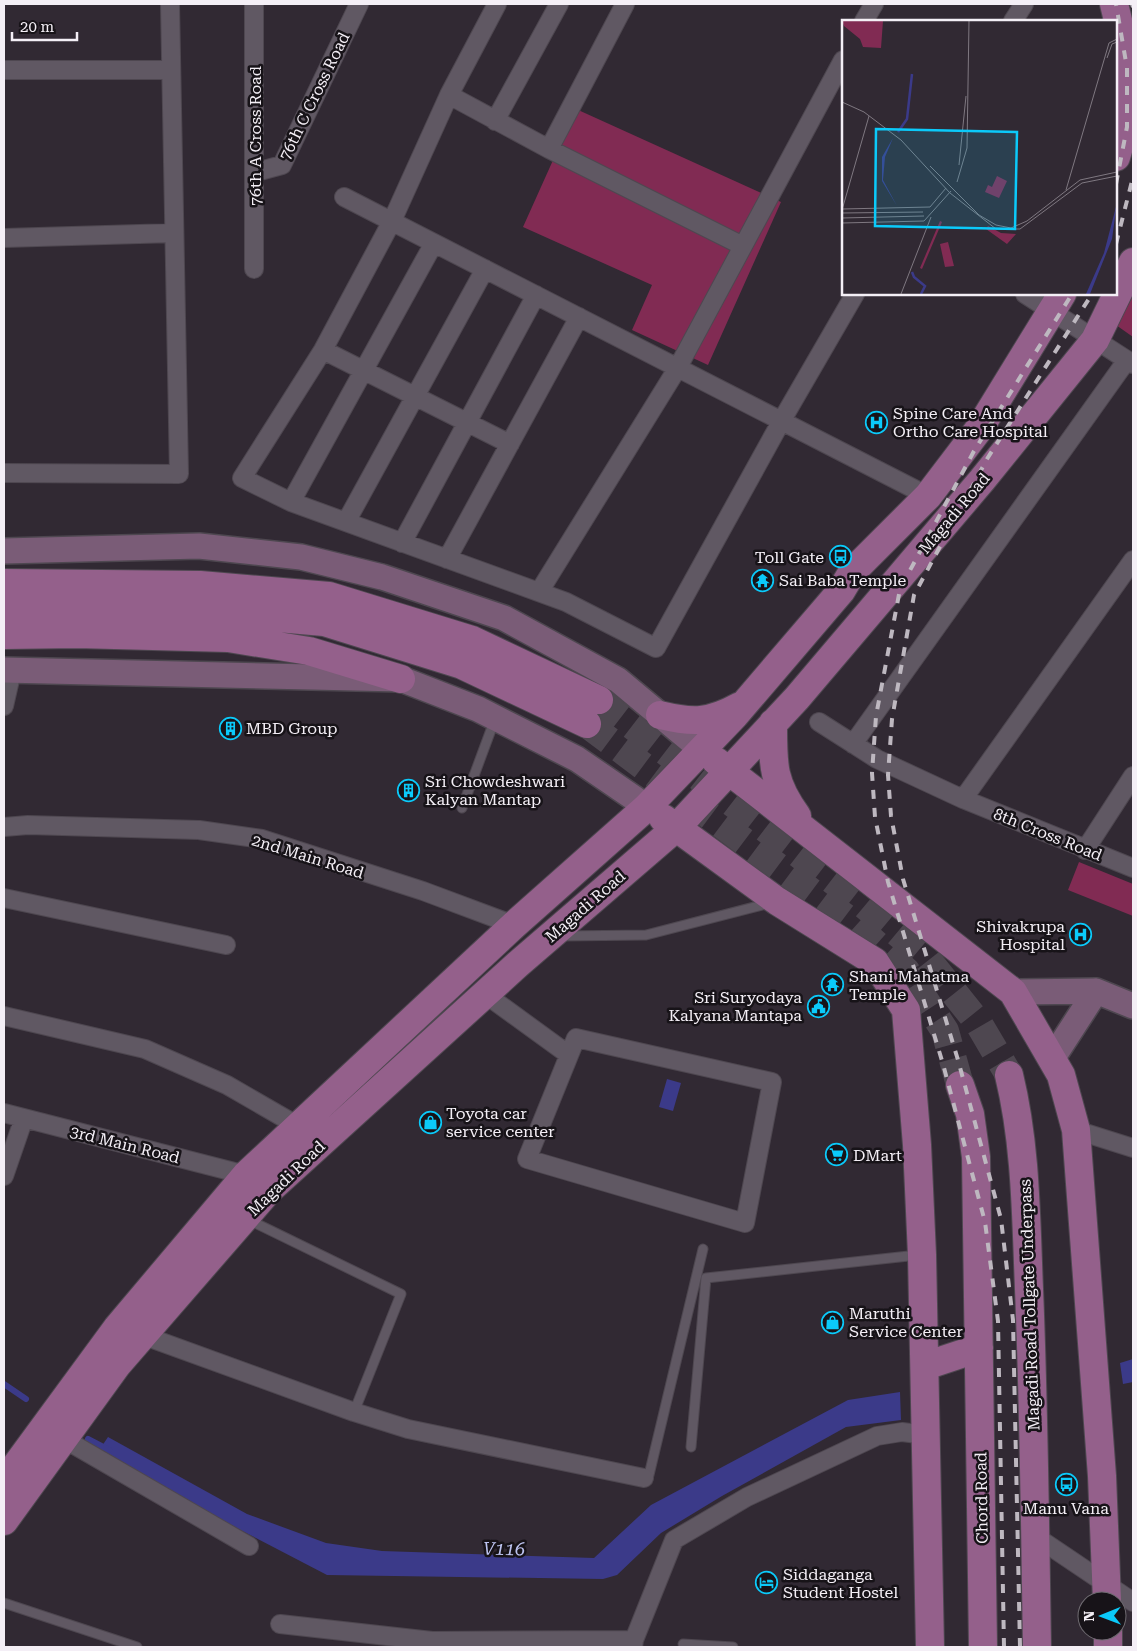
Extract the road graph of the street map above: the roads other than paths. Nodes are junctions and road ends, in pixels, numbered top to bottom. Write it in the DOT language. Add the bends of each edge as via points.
graph roads {
  1 [pos="170,4"];
  2 [pos="254,4"];
  3 [pos="359,4"];
  4 [pos="497,4"];
  5 [pos="559,4"];
  6 [pos="625,4"];
  7 [pos="874,4"];
  8 [pos="1024,4"];
  9 [pos="1114,4"];
  10 [pos="865,20"];
  11 [pos="1015,20"];
  12 [pos="842,62"];
  13 [pos="4,70"];
  14 [pos="170,70"];
  15 [pos="448,95"];
  16 [pos="495,121"];
  17 [pos="550,149"];
  18 [pos="1117,154"];
  19 [pos="256,172"];
  20 [pos="344,198"];
  21 [pos="392,221"];
  22 [pos="173,233"];
  23 [pos="4,238"];
  24 [pos="434,243"];
  25 [pos="743,246"];
  26 [pos="1133,262"];
  27 [pos="254,269"];
  28 [pos="485,269"];
  29 [pos="536,295"];
  30 [pos="854,295"];
  31 [pos="1029,295"];
  32 [pos="1117,295"];
  33 [pos="1117,295"];
  34 [pos="1057,303"];
  35 [pos="579,317"];
  36 [pos="1095,340"];
  37 [pos="323,350"];
  38 [pos="1130,362"];
  39 [pos="677,367"];
  40 [pos="364,370"];
  41 [pos="415,396"];
  42 [pos="782,420"];
  43 [pos="468,423"];
  44 [pos="510,444"];
  45 [pos="4,473"];
  46 [pos="928,496"];
  47 [pos="291,502"];
  48 [pos="346,522"];
  49 [pos="402,543"];
  50 [pos="4,551"];
  51 [pos="447,559"];
  52 [pos="1133,560"];
  53 [pos="4,583"];
  54 [pos="539,592"];
  55 [pos="4,609"];
  56 [pos="4,635"];
  57 [pos="8,671"];
  58 [pos="401,680"];
  59 [pos="599,700"];
  60 [pos="744,704"];
  61 [pos="4,706"];
  62 [pos="660,714"];
  63 [pos="496,718"];
  64 [pos="819,722"];
  65 [pos="774,723"];
  66 [pos="587,724"];
  67 [pos="854,744"];
  68 [pos="703,751"];
  69 [pos="730,771"];
  70 [pos="1133,776"];
  71 [pos="963,799"];
  72 [pos="647,807"];
  73 [pos="462,808"];
  74 [pos="4,827"];
  75 [pos="677,827"];
  76 [pos="811,835"];
  77 [pos="1085,850"];
  78 [pos="1133,868"];
  79 [pos="4,898"];
  80 [pos="777,901"];
  81 [pos="514,925"];
  82 [pos="551,936"];
  83 [pos="226,945"];
  84 [pos="1096,991"];
  85 [pos="1013,992"];
  86 [pos="485,994"];
  87 [pos="1133,1006"];
  88 [pos="4,1016"];
  89 [pos="569,1055"];
  90 [pos="1052,1059"];
  91 [pos="1009,1075"];
  92 [pos="960,1085"];
  93 [pos="4,1113"];
  94 [pos="24,1118"];
  95 [pos="298,1126"];
  96 [pos="1076,1130"];
  97 [pos="1133,1148"];
  98 [pos="246,1175"];
  99 [pos="4,1176"];
  100 [pos="245,1218"];
  101 [pos="703,1249"];
  102 [pos="922,1255"];
  103 [pos="142,1336"];
  104 [pos="979,1348"];
  105 [pos="926,1380"];
  106 [pos="354,1412"];
  107 [pos="926,1435"];
  108 [pos="64,1440"];
  109 [pos="691,1447"];
  110 [pos="644,1478"];
  111 [pos="4,1482"];
  112 [pos="4,1521"];
  113 [pos="1035,1536"];
  114 [pos="249,1546"];
  115 [pos="1104,1591"];
  116 [pos="1107,1591"];
  117 [pos="4,1602"];
  118 [pos="280,1624"];
  119 [pos="633,1643"];
  120 [pos="683,1644"];
  121 [pos="137,1647"];
  122 [pos="733,1647"];
  123 [pos="930,1647"];
  124 [pos="983,1647"];
  125 [pos="1037,1647"];
  1 -- 14 [label="street"];
  2 -- 19 [label="street, 76th A Cross Road"];
  3 -- 19 [label="street, 76th C Cross Road" via="282,165"];
  4 -- 15 [label="street"];
  5 -- 16 [label="street"];
  6 -- 17 [label="street"];
  7 -- 10 [label="street"];
  8 -- 11 [label="street"];
  9 -- 18 [label="main road" via="1126,53 1125,127"];
  12 -- 25 [label="street"];
  13 -- 14 [label="street"];
  14 -- 22 [label="street"];
  15 -- 16 [label="street"];
  15 -- 21 [label="street"];
  16 -- 17 [label="street"];
  17 -- 25 [label="street"];
  19 -- 27 [label="street, 76th A Cross Road"];
  20 -- 21 [label="street"];
  21 -- 24 [label="street"];
  21 -- 37 [label="street"];
  22 -- 23 [label="street"];
  22 -- 45 [label="street" via="179,474"];
  24 -- 28 [label="street"];
  24 -- 40 [label="street"];
  25 -- 39 [label="street"];
  26 -- 32 [label="main road, Magadi Road"];
  28 -- 29 [label="street"];
  28 -- 41 [label="street"];
  29 -- 35 [label="street"];
  29 -- 43 [label="street"];
  30 -- 42 [label="street"];
  31 -- 34 [label="street"];
  33 -- 36 [label="main road, Magadi Road"];
  34 -- 36 [label="street"];
  34 -- 46 [label="main road, Magadi Road" via="979,429"];
  35 -- 39 [label="street"];
  35 -- 44 [label="street"];
  36 -- 38 [label="street"];
  36 -- 65 [label="main road, Magadi Road" via="982,480"];
  37 -- 40 [label="street"];
  37 -- 47 [label="street" via="242,478"];
  38 -- 67 [label="street"];
  39 -- 42 [label="street"];
  39 -- 54 [label="street"];
  40 -- 41 [label="street"];
  40 -- 47 [label="street"];
  41 -- 43 [label="street"];
  41 -- 48 [label="street"];
  42 -- 46 [label="street"];
  42 -- 54 [label="street" via="656,648 566,602"];
  43 -- 44 [label="street"];
  43 -- 49 [label="street"];
  44 -- 51 [label="street"];
  46 -- 60 [label="main road, Magadi Road" via="853,571 841,591"];
  47 -- 48 [label="street"];
  48 -- 49 [label="street"];
  49 -- 51 [label="street"];
  50 -- 62 [label="street" via="198,546 301,557 364,572 504,618 618,680"];
  51 -- 54 [label="street"];
  52 -- 71 [label="street"];
  53 -- 59 [label="main road" via="200,585 329,596 472,640"];
  55 -- 66 [label="main road" via="199,610 324,622 462,665"];
  56 -- 58 [label="main road" via="228,638 309,651"];
  57 -- 58 [label="street"];
  57 -- 61 [label="street"];
  58 -- 63 [label="street"];
  60 -- 62 [label="main road" via="720,717 704,720 687,721"];
  60 -- 68 [label="main road, Magadi Road"];
  62 -- 68 [label="street"];
  63 -- 72 [label="street" via="577,759"];
  63 -- 73 [label="lane"];
  64 -- 67 [label="street, 8th Cross Road"];
  65 -- 69 [label="main road, Magadi Road"];
  65 -- 76 [label="main road" via="775,774 782,796"];
  67 -- 71 [label="street, 8th Cross Road" via="877,759"];
  68 -- 69 [label="main road"];
  68 -- 72 [label="main road, Magadi Road"];
  69 -- 75 [label="main road, Magadi Road"];
  69 -- 76 [label="main road"];
  70 -- 77 [label="street"];
  71 -- 77 [label="street, 8th Cross Road"];
  72 -- 75 [label="main road"];
  72 -- 81 [label="main road, Magadi Road"];
  74 -- 81 [label="street, 2nd Main Road" via="198,830 262,839 423,891"];
  75 -- 80 [label="main road"];
  75 -- 82 [label="main road, Magadi Road"];
  76 -- 85 [label="main road"];
  77 -- 78 [label="street, 8th Cross Road"];
  79 -- 83 [label="street"];
  80 -- 82 [label="lane" via="646,936"];
  80 -- 102 [label="main road" via="875,962 906,1010"];
  81 -- 95 [label="main road, Magadi Road"];
  82 -- 86 [label="main road, Magadi Road"];
  84 -- 85 [label="street"];
  84 -- 87 [label="street"];
  84 -- 90 [label="street"];
  85 -- 90 [label="main road"];
  86 -- 89 [label="street"];
  86 -- 100 [label="main road, Magadi Road" via="268,1192"];
  88 -- 95 [label="street" via="145,1049 227,1085"];
  89 -- 89 [label="street" via="527,1158 745,1223 772,1082 576,1038"];
  90 -- 96 [label="main road" via="1061,1075"];
  91 -- 113 [label="main road, Magadi Road Tollgate Underpass" via="1024,1156"];
  92 -- 104 [label="main road" via="970,1114 976,1157"];
  93 -- 94 [label="street, 3rd Main Road"];
  94 -- 98 [label="street, 3rd Main Road"];
  94 -- 99 [label="street"];
  95 -- 98 [label="main road, Magadi Road"];
  96 -- 97 [label="street"];
  96 -- 116 [label="main road" via="1096,1390"];
  98 -- 111 [label="main road, Magadi Road" via="117,1328"];
  100 -- 103 [label="main road, Magadi Road"];
  100 -- 106 [label="lane" via="401,1294"];
  101 -- 110 [label="lane" via="649,1475"];
  102 -- 105 [label="main road"];
  102 -- 109 [label="lane" via="706,1278"];
  103 -- 106 [label="street"];
  103 -- 108 [label="main road, Magadi Road" via="117,1365"];
  104 -- 105 [label="main road"];
  104 -- 124 [label="main road, Chord Road"];
  105 -- 107 [label="main road"];
  106 -- 110 [label="street" via="408,1429"];
  107 -- 119 [label="street" via="902,1432 877,1436 747,1496 674,1540"];
  107 -- 123 [label="main road"];
  108 -- 112 [label="main road, Magadi Road"];
  108 -- 114 [label="street"];
  113 -- 115 [label="street"];
  113 -- 125 [label="main road"];
  117 -- 121 [label="lane"];
  118 -- 119 [label="street" via="432,1641"];
  120 -- 122 [label="lane"];
}
